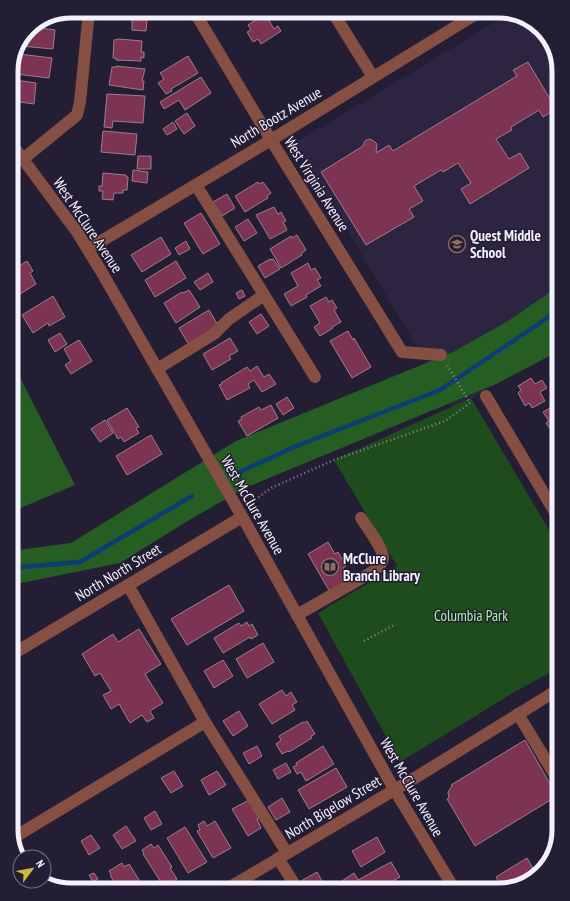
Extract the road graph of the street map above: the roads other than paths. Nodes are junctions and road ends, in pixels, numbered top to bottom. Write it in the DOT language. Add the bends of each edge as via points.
graph roads {
  1 [pos="88,18"];
  2 [pos="198,18"];
  3 [pos="336,18"];
  4 [pos="462,18"];
  5 [pos="373,77"];
  6 [pos="271,140"];
  7 [pos="18,152"];
  8 [pos="23,159"];
  9 [pos="196,185"];
  10 [pos="88,249"];
  11 [pos="264,295"];
  12 [pos="441,355"];
  13 [pos="157,369"];
  14 [pos="315,377"];
  15 [pos="486,396"];
  16 [pos="552,507"];
  17 [pos="242,517"];
  18 [pos="361,518"];
  19 [pos="128,585"];
  20 [pos="297,615"];
  21 [pos="18,651"];
  22 [pos="552,693"];
  23 [pos="518,714"];
  24 [pos="205,722"];
  25 [pos="552,770"];
  26 [pos="394,789"];
  27 [pos="18,835"];
  28 [pos="283,856"];
  29 [pos="237,883"];
  30 [pos="295,883"];
  31 [pos="451,883"];
  1 -- 8 [label="street" via="77,115"];
  2 -- 6 [label="street, West Virginia Avenue"];
  3 -- 5 [label="street"];
  4 -- 5 [label="street, North Bootz Avenue"];
  5 -- 6 [label="street, North Bootz Avenue"];
  6 -- 9 [label="street, North Bootz Avenue"];
  6 -- 12 [label="street, West Virginia Avenue" via="402,352"];
  7 -- 8 [label="street, West McClure Avenue"];
  8 -- 10 [label="street, West McClure Avenue"];
  9 -- 10 [label="street, North Bootz Avenue"];
  9 -- 11 [label="street"];
  10 -- 13 [label="street, West McClure Avenue"];
  11 -- 13 [label="street" via="229,319 214,334"];
  11 -- 14 [label="street"];
  13 -- 17 [label="street, West McClure Avenue"];
  15 -- 16 [label="street"];
  17 -- 19 [label="street, North North Street"];
  17 -- 20 [label="street, West McClure Avenue"];
  18 -- 20 [label="street" via="380,549 383,558 380,566"];
  19 -- 21 [label="street, North North Street"];
  19 -- 24 [label="street"];
  20 -- 26 [label="street, West McClure Avenue"];
  22 -- 23 [label="street, North Bigelow Street"];
  23 -- 25 [label="street"];
  23 -- 26 [label="street, North Bigelow Street"];
  24 -- 27 [label="street"];
  24 -- 28 [label="street"];
  26 -- 28 [label="street, North Bigelow Street"];
  26 -- 31 [label="street, West McClure Avenue"];
  28 -- 29 [label="street, North Bigelow Street"];
  28 -- 30 [label="street"];
}
